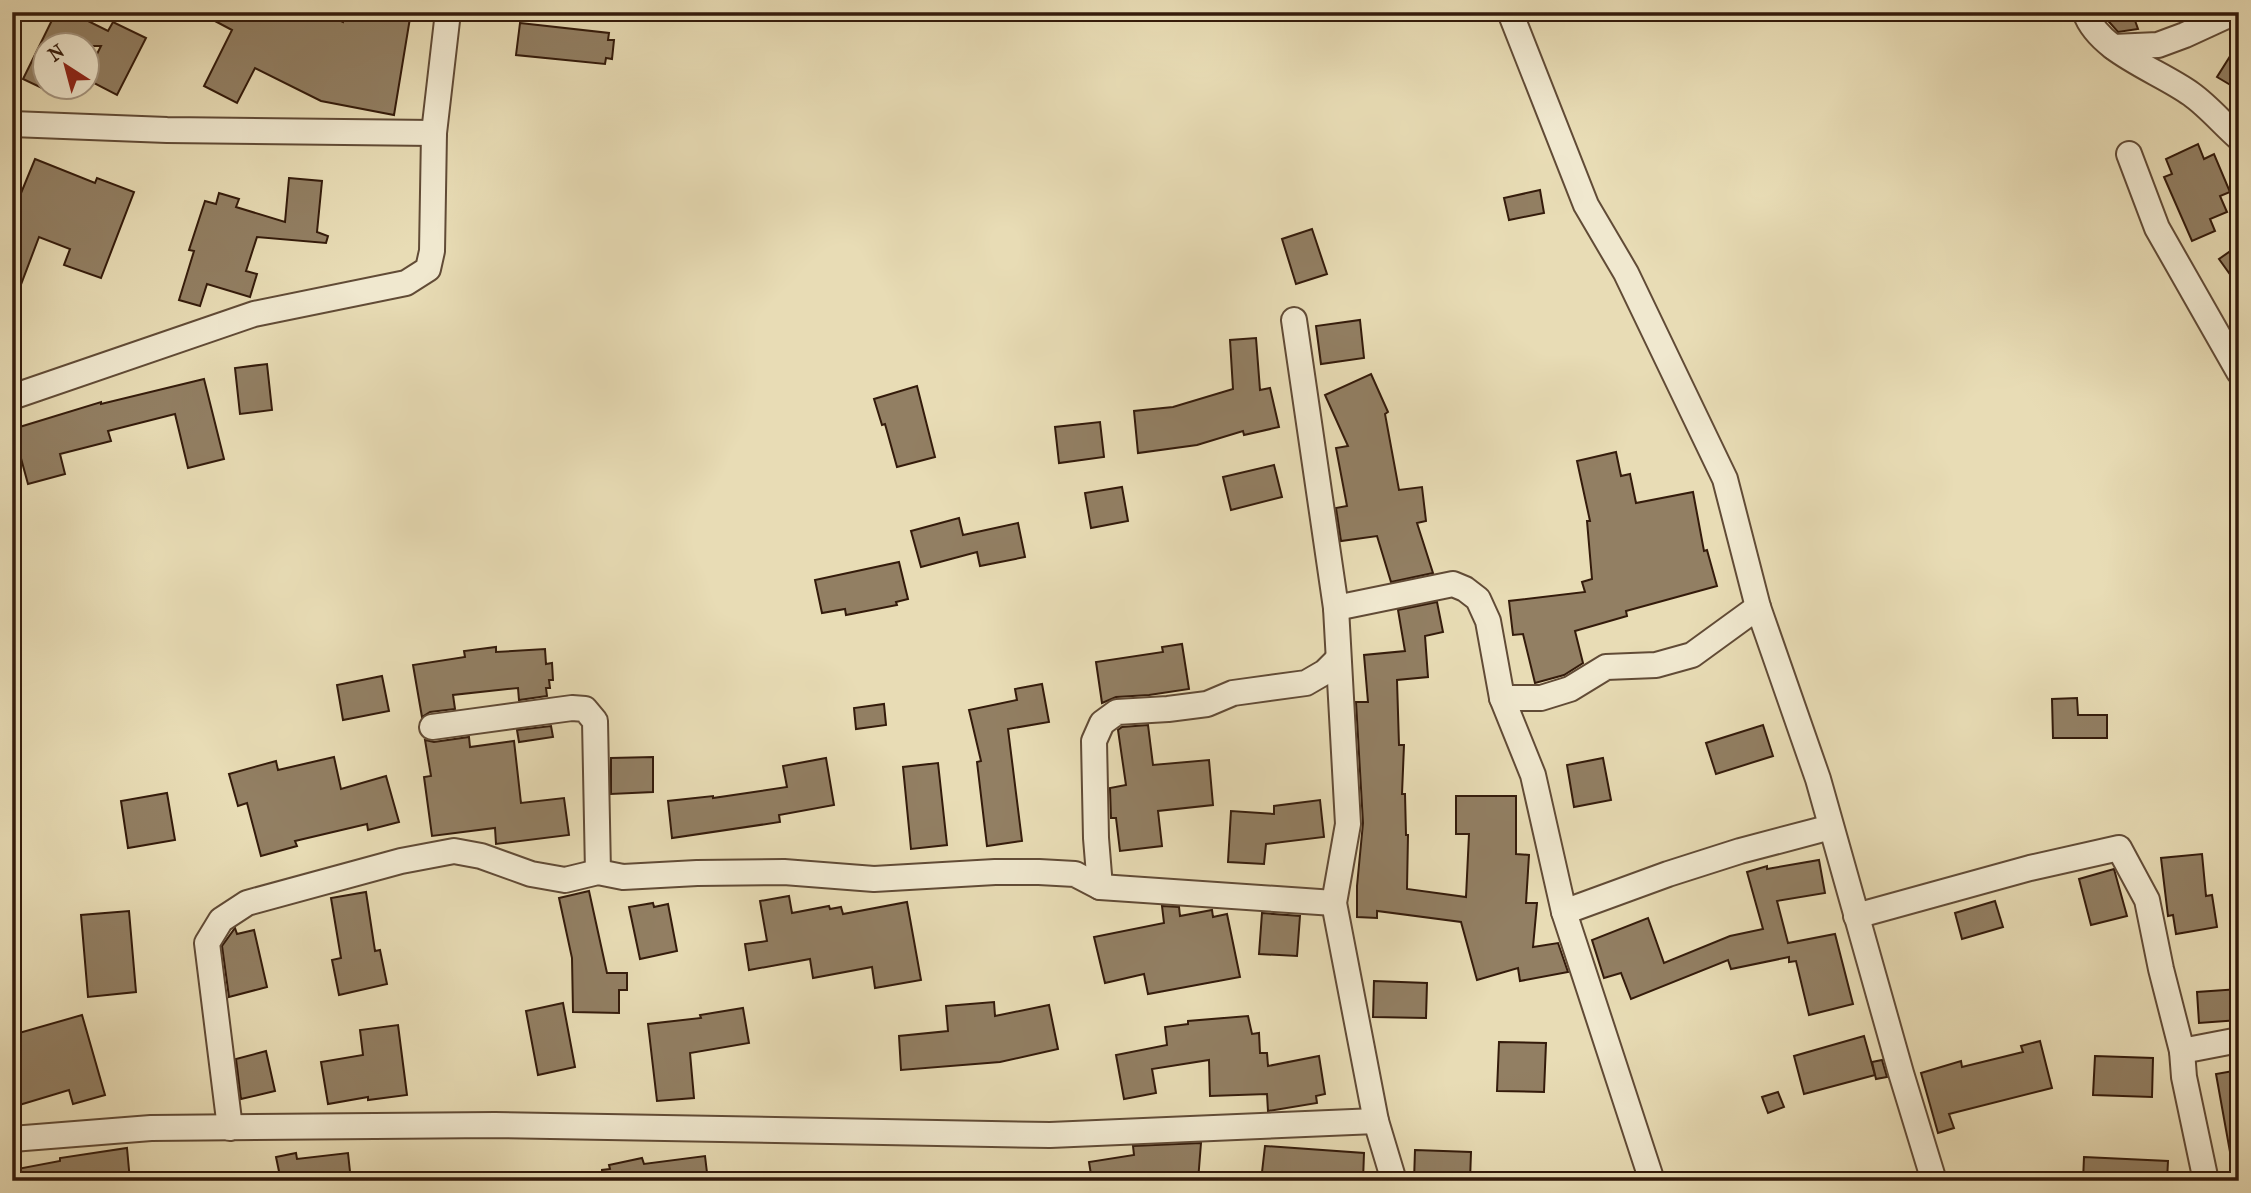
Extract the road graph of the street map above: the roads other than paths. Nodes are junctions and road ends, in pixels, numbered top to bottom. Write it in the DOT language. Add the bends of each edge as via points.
graph roads {
  1 [pos="448,12"];
  2 [pos="1510,12"];
  3 [pos="2085,12"];
  4 [pos="2235,12"];
  5 [pos="2112,47"];
  6 [pos="12,124"];
  7 [pos="434,133"];
  8 [pos="2239,138"];
  9 [pos="2129,154"];
  10 [pos="1294,320"];
  11 [pos="2239,372"];
  12 [pos="12,397"];
  13 [pos="1758,607"];
  14 [pos="1336,608"];
  15 [pos="1338,659"];
  16 [pos="1502,698"];
  17 [pos="432,727"];
  18 [pos="1831,827"];
  19 [pos="598,872"];
  20 [pos="1100,887"];
  21 [pos="1334,903"];
  22 [pos="1564,912"];
  23 [pos="1856,916"];
  24 [pos="2239,1041"];
  25 [pos="2182,1051"];
  26 [pos="1376,1121"];
  27 [pos="230,1128"];
  28 [pos="12,1139"];
  29 [pos="1394,1181"];
  30 [pos="1652,1181"];
  31 [pos="1934,1181"];
  32 [pos="2206,1181"];
  1 -- 7 [label="street"];
  2 -- 13 [label="street" via="1586,205 1626,273 1725,479"];
  3 -- 5 [label="street" via="2090,26"];
  4 -- 5 [label="street" via="2158,45"];
  5 -- 8 [label="street" via="2192,94"];
  6 -- 7 [label="street"];
  7 -- 12 [label="street" via="432,251 428,269 420,276 406,283 254,313"];
  9 -- 11 [label="street" via="2157,228"];
  10 -- 14 [label="street"];
  13 -- 16 [label="street" via="1692,655 1656,665 1606,667 1570,690 1541,698"];
  13 -- 18 [label="street"];
  14 -- 15 [label="street"];
  14 -- 16 [label="street" via="1452,584 1465,589 1478,599 1488,621"];
  15 -- 20 [label="street" via="1306,683 1233,693 1207,704 1116,712 1101,723 1094,741"];
  15 -- 21 [label="street" via="1348,824"];
  16 -- 22 [label="street" via="1533,775"];
  17 -- 19 [label="street" via="585,709 595,721"];
  18 -- 22 [label="street" via="1716,859"];
  18 -- 23 [label="street"];
  19 -- 20 [label="street" via="623,877 785,872 874,878 1039,872 1075,874"];
  19 -- 27 [label="street" via="565,880 454,851 247,903 221,920 207,943"];
  20 -- 21 [label="street"];
  21 -- 26 [label="street"];
  22 -- 30 [label="street"];
  23 -- 25 [label="street" via="2119,848 2147,901"];
  23 -- 31 [label="street"];
  24 -- 25 [label="street"];
  25 -- 32 [label="street"];
  26 -- 27 [label="street" via="1050,1135 495,1125"];
  26 -- 29 [label="street"];
  27 -- 28 [label="street" via="151,1128"];
}
